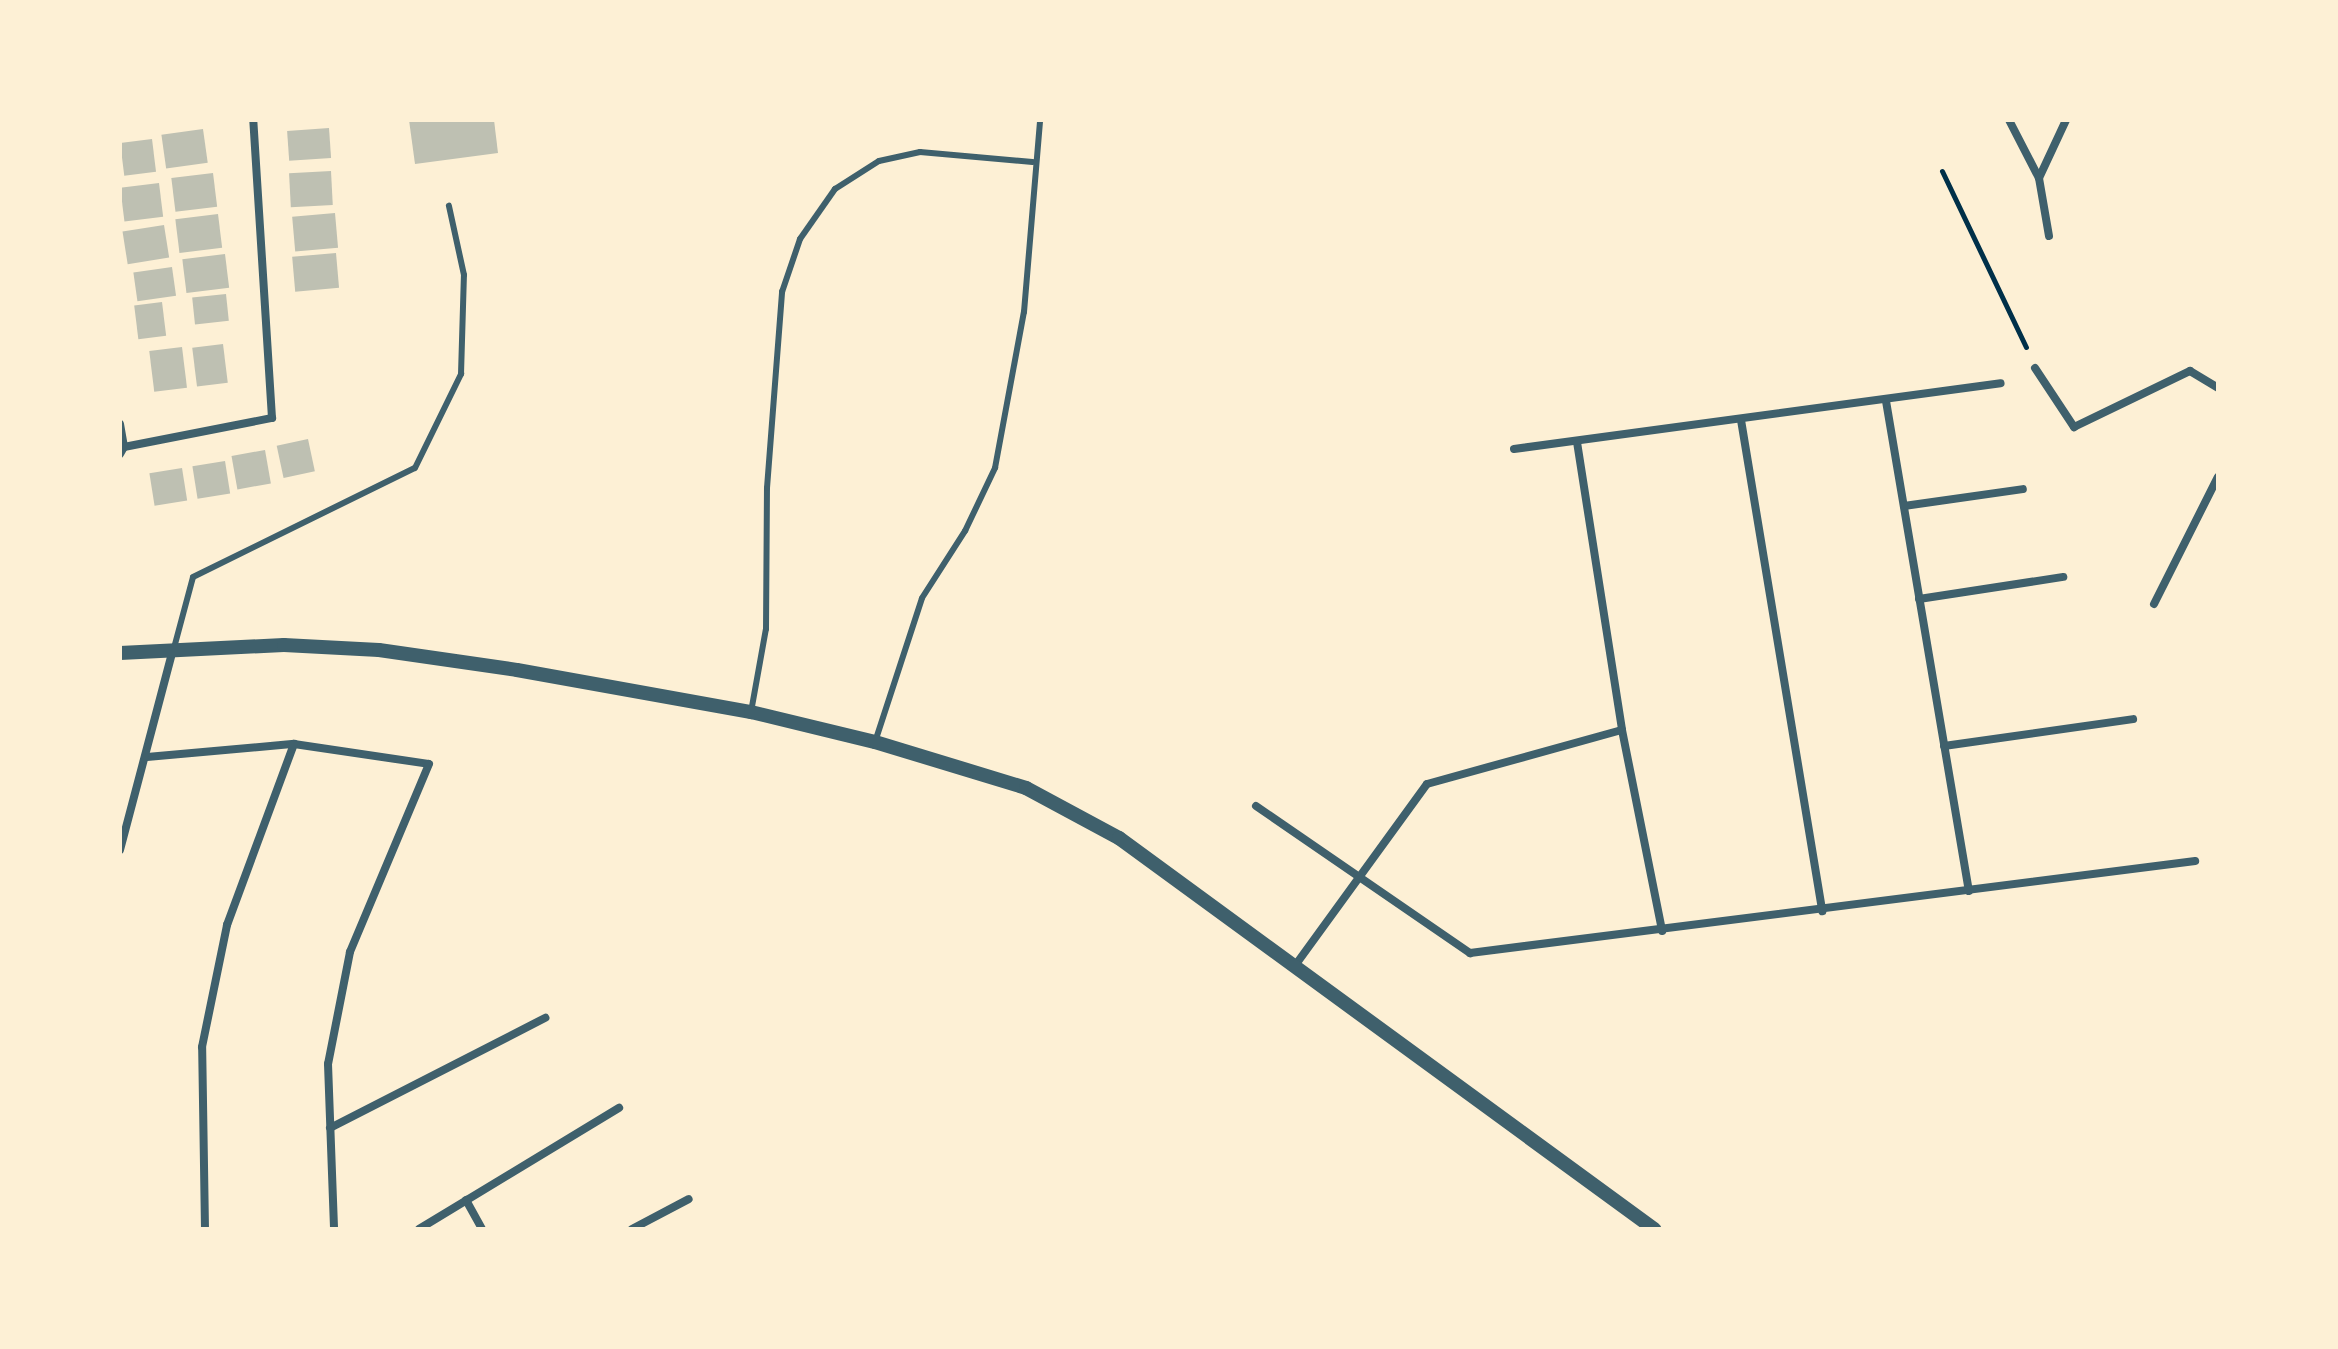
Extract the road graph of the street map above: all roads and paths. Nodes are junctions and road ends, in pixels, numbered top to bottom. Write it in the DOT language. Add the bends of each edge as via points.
graph roads {
  1 [pos="253,120"];
  2 [pos="1040,120"];
  3 [pos="2009,120"];
  4 [pos="2066,120"];
  5 [pos="1033,162"];
  6 [pos="1942,171"];
  7 [pos="2039,178"];
  8 [pos="449,206"];
  9 [pos="2049,236"];
  10 [pos="2035,368"];
  11 [pos="2001,383"];
  12 [pos="2218,388"];
  13 [pos="1886,401"];
  14 [pos="1741,420"];
  15 [pos="120,424"];
  16 [pos="1577,442"];
  17 [pos="1514,449"];
  18 [pos="122,450"];
  19 [pos="2218,477"];
  20 [pos="2023,489"];
  21 [pos="1904,506"];
  22 [pos="2063,577"];
  23 [pos="1919,599"];
  24 [pos="2154,604"];
  25 [pos="174,648"];
  26 [pos="120,653"];
  27 [pos="751,712"];
  28 [pos="2133,719"];
  29 [pos="1622,730"];
  30 [pos="875,742"];
  31 [pos="294,744"];
  32 [pos="1944,746"];
  33 [pos="147,757"];
  34 [pos="1256,806"];
  35 [pos="120,850"];
  36 [pos="2195,861"];
  37 [pos="1360,880"];
  38 [pos="1969,891"];
  39 [pos="1822,911"];
  40 [pos="1662,931"];
  41 [pos="1294,967"];
  42 [pos="545,1018"];
  43 [pos="619,1108"];
  44 [pos="330,1128"];
  45 [pos="689,1199"];
  46 [pos="466,1200"];
  47 [pos="205,1229"];
  48 [pos="334,1229"];
  49 [pos="419,1229"];
  50 [pos="482,1229"];
  51 [pos="632,1229"];
  52 [pos="1654,1229"];
  1 -- 18 [label="street" via="272,418"];
  2 -- 5 [label="lane"];
  3 -- 7 [label="street"];
  4 -- 7 [label="street"];
  5 -- 27 [label="lane" via="920,152 879,161 835,189 800,239 782,292 767,488 766,629"];
  5 -- 30 [label="lane" via="1024,312 995,468 965,531 922,598"];
  6 -- 10 [label="path"];
  7 -- 9 [label="street"];
  8 -- 25 [label="lane" via="464,275 461,374 415,468 193,577"];
  10 -- 12 [label="street" via="2074,427 2190,371"];
  11 -- 13 [label="street"];
  13 -- 14 [label="street"];
  13 -- 21 [label="street"];
  14 -- 16 [label="street"];
  14 -- 39 [label="street"];
  15 -- 18 [label="street"];
  16 -- 17 [label="street"];
  16 -- 29 [label="street"];
  19 -- 24 [label="street"];
  20 -- 21 [label="street"];
  21 -- 23 [label="street"];
  22 -- 23 [label="street"];
  23 -- 32 [label="street"];
  25 -- 26 [label="street"];
  25 -- 27 [label="street" via="379,650"];
  25 -- 33 [label="street"];
  27 -- 30 [label="street"];
  28 -- 32 [label="street"];
  29 -- 37 [label="street" via="1427,784"];
  29 -- 40 [label="street"];
  30 -- 41 [label="street" via="1026,788 1106,831"];
  31 -- 33 [label="street"];
  31 -- 44 [label="street" via="429,764 350,952 328,1064"];
  31 -- 47 [label="street" via="227,925 202,1047"];
  32 -- 38 [label="street"];
  33 -- 35 [label="street"];
  34 -- 37 [label="street"];
  36 -- 38 [label="street"];
  37 -- 40 [label="street" via="1470,953"];
  37 -- 41 [label="street" via="1315,931"];
  38 -- 39 [label="street"];
  39 -- 40 [label="street"];
  41 -- 52 [label="street"];
  42 -- 44 [label="street"];
  43 -- 46 [label="street"];
  44 -- 48 [label="street"];
  45 -- 51 [label="street"];
  46 -- 49 [label="street"];
  46 -- 50 [label="street"];
}
